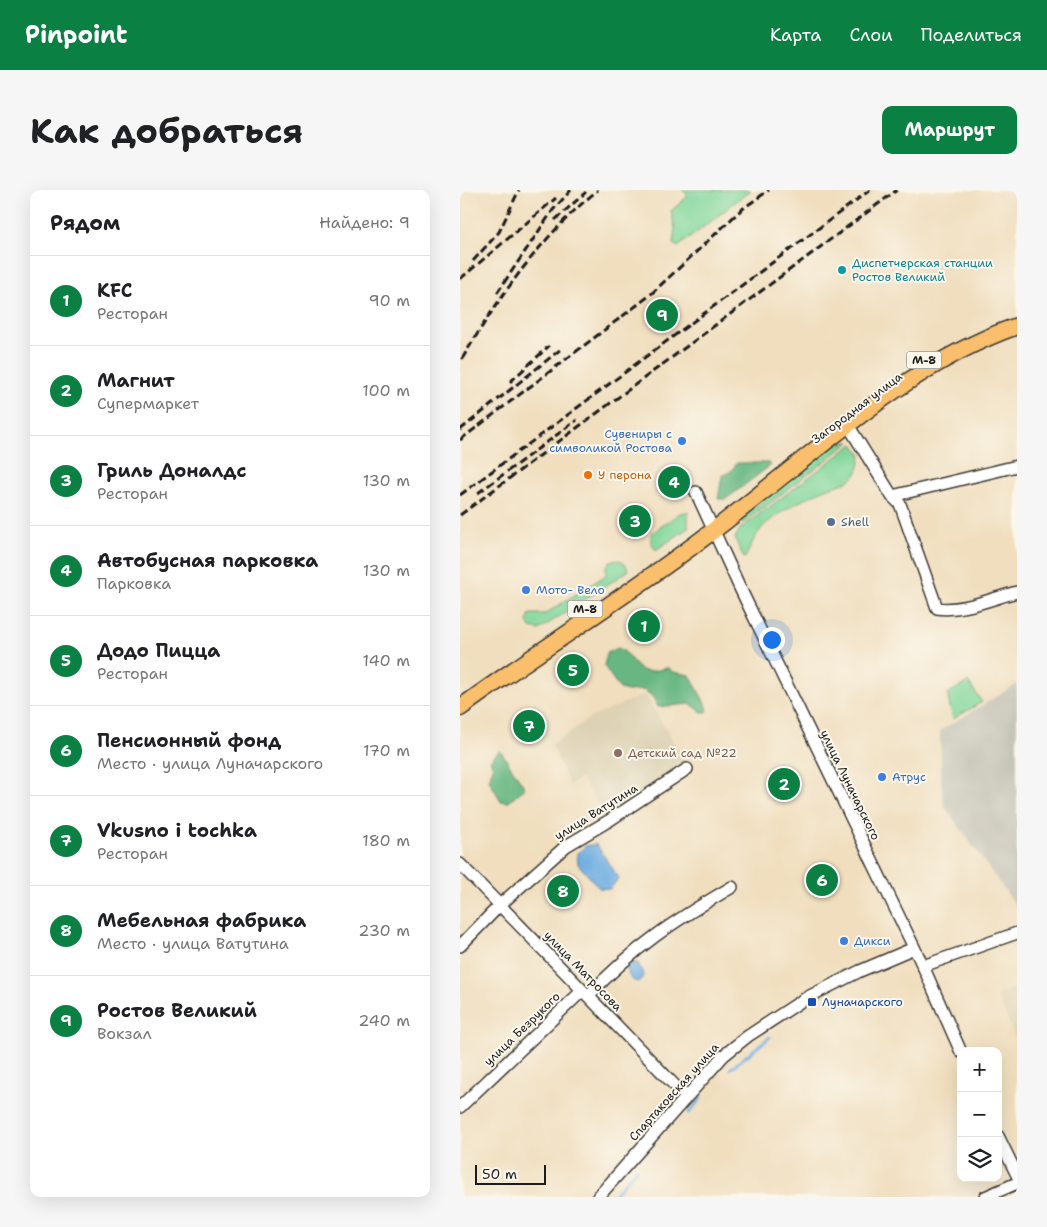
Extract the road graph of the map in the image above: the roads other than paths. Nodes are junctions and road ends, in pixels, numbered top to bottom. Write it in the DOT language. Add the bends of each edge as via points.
graph roads {
  1 [pos="1017,317"];
  2 [pos="1017,326"];
  3 [pos="848,425"];
  4 [pos="1017,466"];
  5 [pos="696,492"];
  6 [pos="892,496"];
  7 [pos="712,526"];
  8 [pos="1017,592"];
  9 [pos="460,695"];
  10 [pos="460,708"];
  11 [pos="687,769"];
  12 [pos="460,864"];
  13 [pos="732,887"];
  14 [pos="501,904"];
  15 [pos="1017,933"];
  16 [pos="460,946"];
  17 [pos="914,948"];
  18 [pos="923,966"];
  19 [pos="585,994"];
  20 [pos="959,1047"];
  21 [pos="686,1097"];
  22 [pos="460,1107"];
  23 [pos="998,1137"];
  24 [pos="1017,1175"];
  25 [pos="1017,1183"];
  26 [pos="598,1197"];
  27 [pos="986,1197"];
  1 -- 7 [label="highway, Загородная улица / М-8" via="974,333 914,366 840,419"];
  2 -- 3 [label="highway, Загородная улица / М-8" via="978,341 936,364"];
  3 -- 6 [label="street"];
  3 -- 7 [label="highway, Загородная улица / М-8"];
  4 -- 6 [label="street"];
  5 -- 7 [label="street, улица Луначарского"];
  6 -- 8 [label="street" via="900,504 937,608 968,605"];
  7 -- 9 [label="highway, М-8"];
  7 -- 10 [label="highway, М-8" via="604,609"];
  7 -- 17 [label="street, улица Луначарского"];
  11 -- 14 [label="street, улица Ватутина" via="566,846"];
  12 -- 14 [label="street, улица Матросова"];
  13 -- 19 [label="street" via="645,941"];
  14 -- 16 [label="street, улица Ватутина"];
  14 -- 19 [label="street, улица Матросова"];
  15 -- 18 [label="street"];
  17 -- 18 [label="street, улица Луначарского"];
  17 -- 21 [label="street, Спартаковская улица" via="806,998 723,1056"];
  18 -- 20 [label="street, улица Луначарского"];
  19 -- 21 [label="street, улица Матросова"];
  19 -- 22 [label="street, улица Безрукого"];
  21 -- 26 [label="street, Спартаковская улица"];
  23 -- 24 [label="street"];
  25 -- 27 [label="street"];
}
